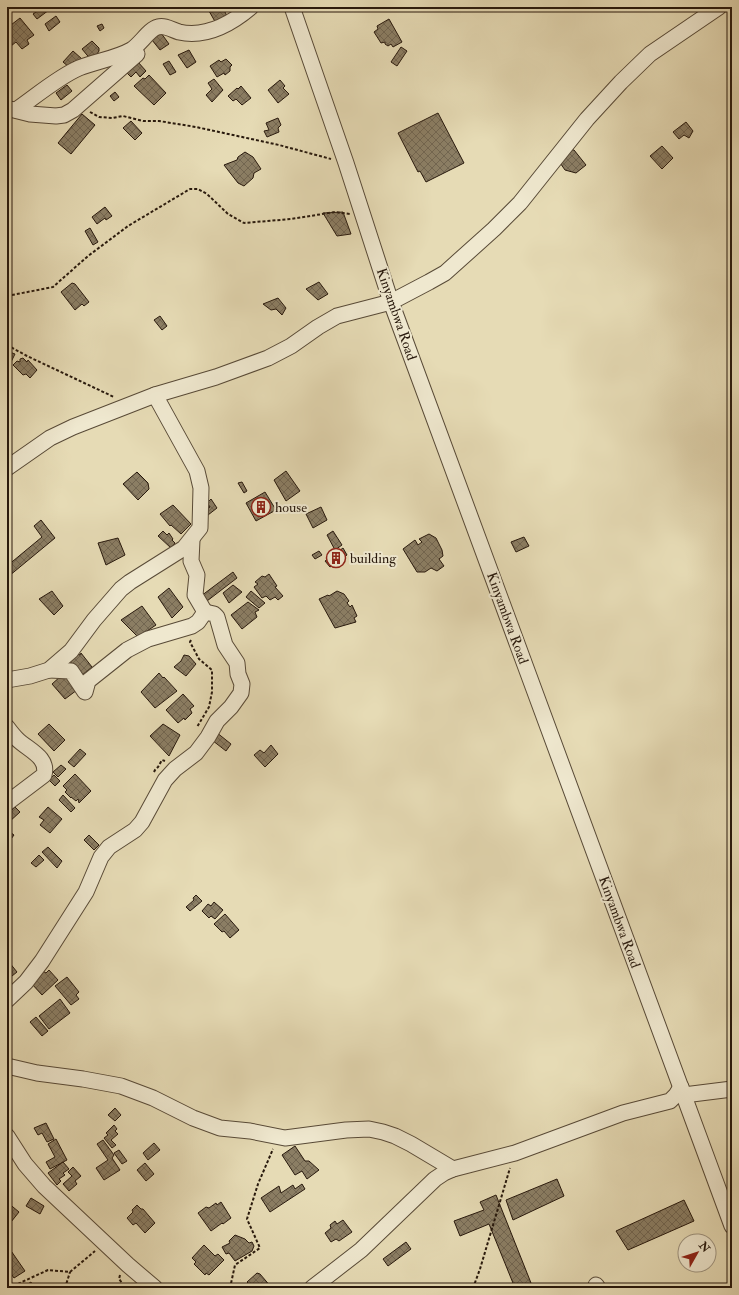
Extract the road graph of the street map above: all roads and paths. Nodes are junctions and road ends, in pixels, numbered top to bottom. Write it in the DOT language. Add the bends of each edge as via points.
graph roads {
  1 [pos="251,7"];
  2 [pos="292,7"];
  3 [pos="719,7"];
  4 [pos="137,54"];
  5 [pos="11,109"];
  6 [pos="87,111"];
  7 [pos="346,163"];
  8 [pos="364,218"];
  9 [pos="7,296"];
  10 [pos="391,302"];
  11 [pos="7,345"];
  12 [pos="155,395"];
  13 [pos="131,405"];
  14 [pos="7,468"];
  15 [pos="192,540"];
  16 [pos="201,617"];
  17 [pos="49,670"];
  18 [pos="7,680"];
  19 [pos="7,727"];
  20 [pos="196,729"];
  21 [pos="182,763"];
  22 [pos="161,786"];
  23 [pos="7,803"];
  24 [pos="7,1000"];
  25 [pos="7,1066"];
  26 [pos="732,1089"];
  27 [pos="683,1091"];
  28 [pos="7,1136"];
  29 [pos="279,1136"];
  30 [pos="515,1153"];
  31 [pos="453,1169"];
  32 [pos="732,1226"];
  33 [pos="105,1243"];
  34 [pos="70,1272"];
  35 [pos="9,1288"];
  36 [pos="66,1288"];
  37 [pos="155,1288"];
  38 [pos="230,1288"];
  39 [pos="312,1288"];
  40 [pos="473,1288"];
  1 -- 5 [label="street" via="223,26 208,32 178,32 164,26 155,28 135,48 78,68"];
  2 -- 7 [label="street, Kinyambwa Road"];
  3 -- 10 [label="street" via="650,54 635,68 587,119 520,203 463,258 440,276"];
  4 -- 5 [label="street" via="64,115 30,114"];
  6 -- 7 [label="path" via="99,117 123,116 196,127 279,144"];
  7 -- 8 [label="street, Kinyambwa Road"];
  8 -- 9 [label="path" via="335,212 244,223 228,214 207,194 198,189 190,189 128,226 53,287"];
  8 -- 10 [label="street, Kinyambwa Road"];
  10 -- 12 [label="street" via="337,316 268,358"];
  10 -- 27 [label="street, Kinyambwa Road"];
  11 -- 13 [label="path"];
  12 -- 13 [label="street"];
  12 -- 15 [label="street" via="197,471 201,488 200,528"];
  13 -- 14 [label="street" via="50,438"];
  15 -- 16 [label="street" via="191,561 197,576 195,595"];
  15 -- 17 [label="street" via="184,548 121,589 71,651"];
  16 -- 17 [label="street" via="192,626 148,639 127,650 88,680 85,692 72,671"];
  16 -- 20 [label="path" via="190,642 199,659 212,670 212,692 209,707"];
  16 -- 21 [label="street" via="214,614 217,617 225,645 237,663 242,684 241,693 217,721 196,752"];
  17 -- 18 [label="street"];
  19 -- 23 [label="street" via="44,762 45,770 44,775"];
  21 -- 22 [label="street"];
  21 -- 22 [label="path" via="162,760 154,774"];
  22 -- 24 [label="street" via="138,827 109,847 101,858 86,892 42,961 26,982"];
  25 -- 29 [label="street" via="121,1086 220,1128"];
  26 -- 27 [label="street"];
  27 -- 30 [label="street" via="670,1100 623,1113"];
  27 -- 32 [label="street, Kinyambwa Road"];
  28 -- 33 [label="street" via="25,1164 44,1186"];
  29 -- 31 [label="street" via="285,1138 369,1129 395,1136"];
  29 -- 38 [label="path" via="258,1184 247,1219 260,1248 235,1265"];
  30 -- 31 [label="street"];
  30 -- 40 [label="path"];
  31 -- 39 [label="street" via="435,1179 361,1250"];
  33 -- 34 [label="path"];
  33 -- 37 [label="street"];
  34 -- 35 [label="path" via="48,1270"];
  34 -- 36 [label="path"];
}
